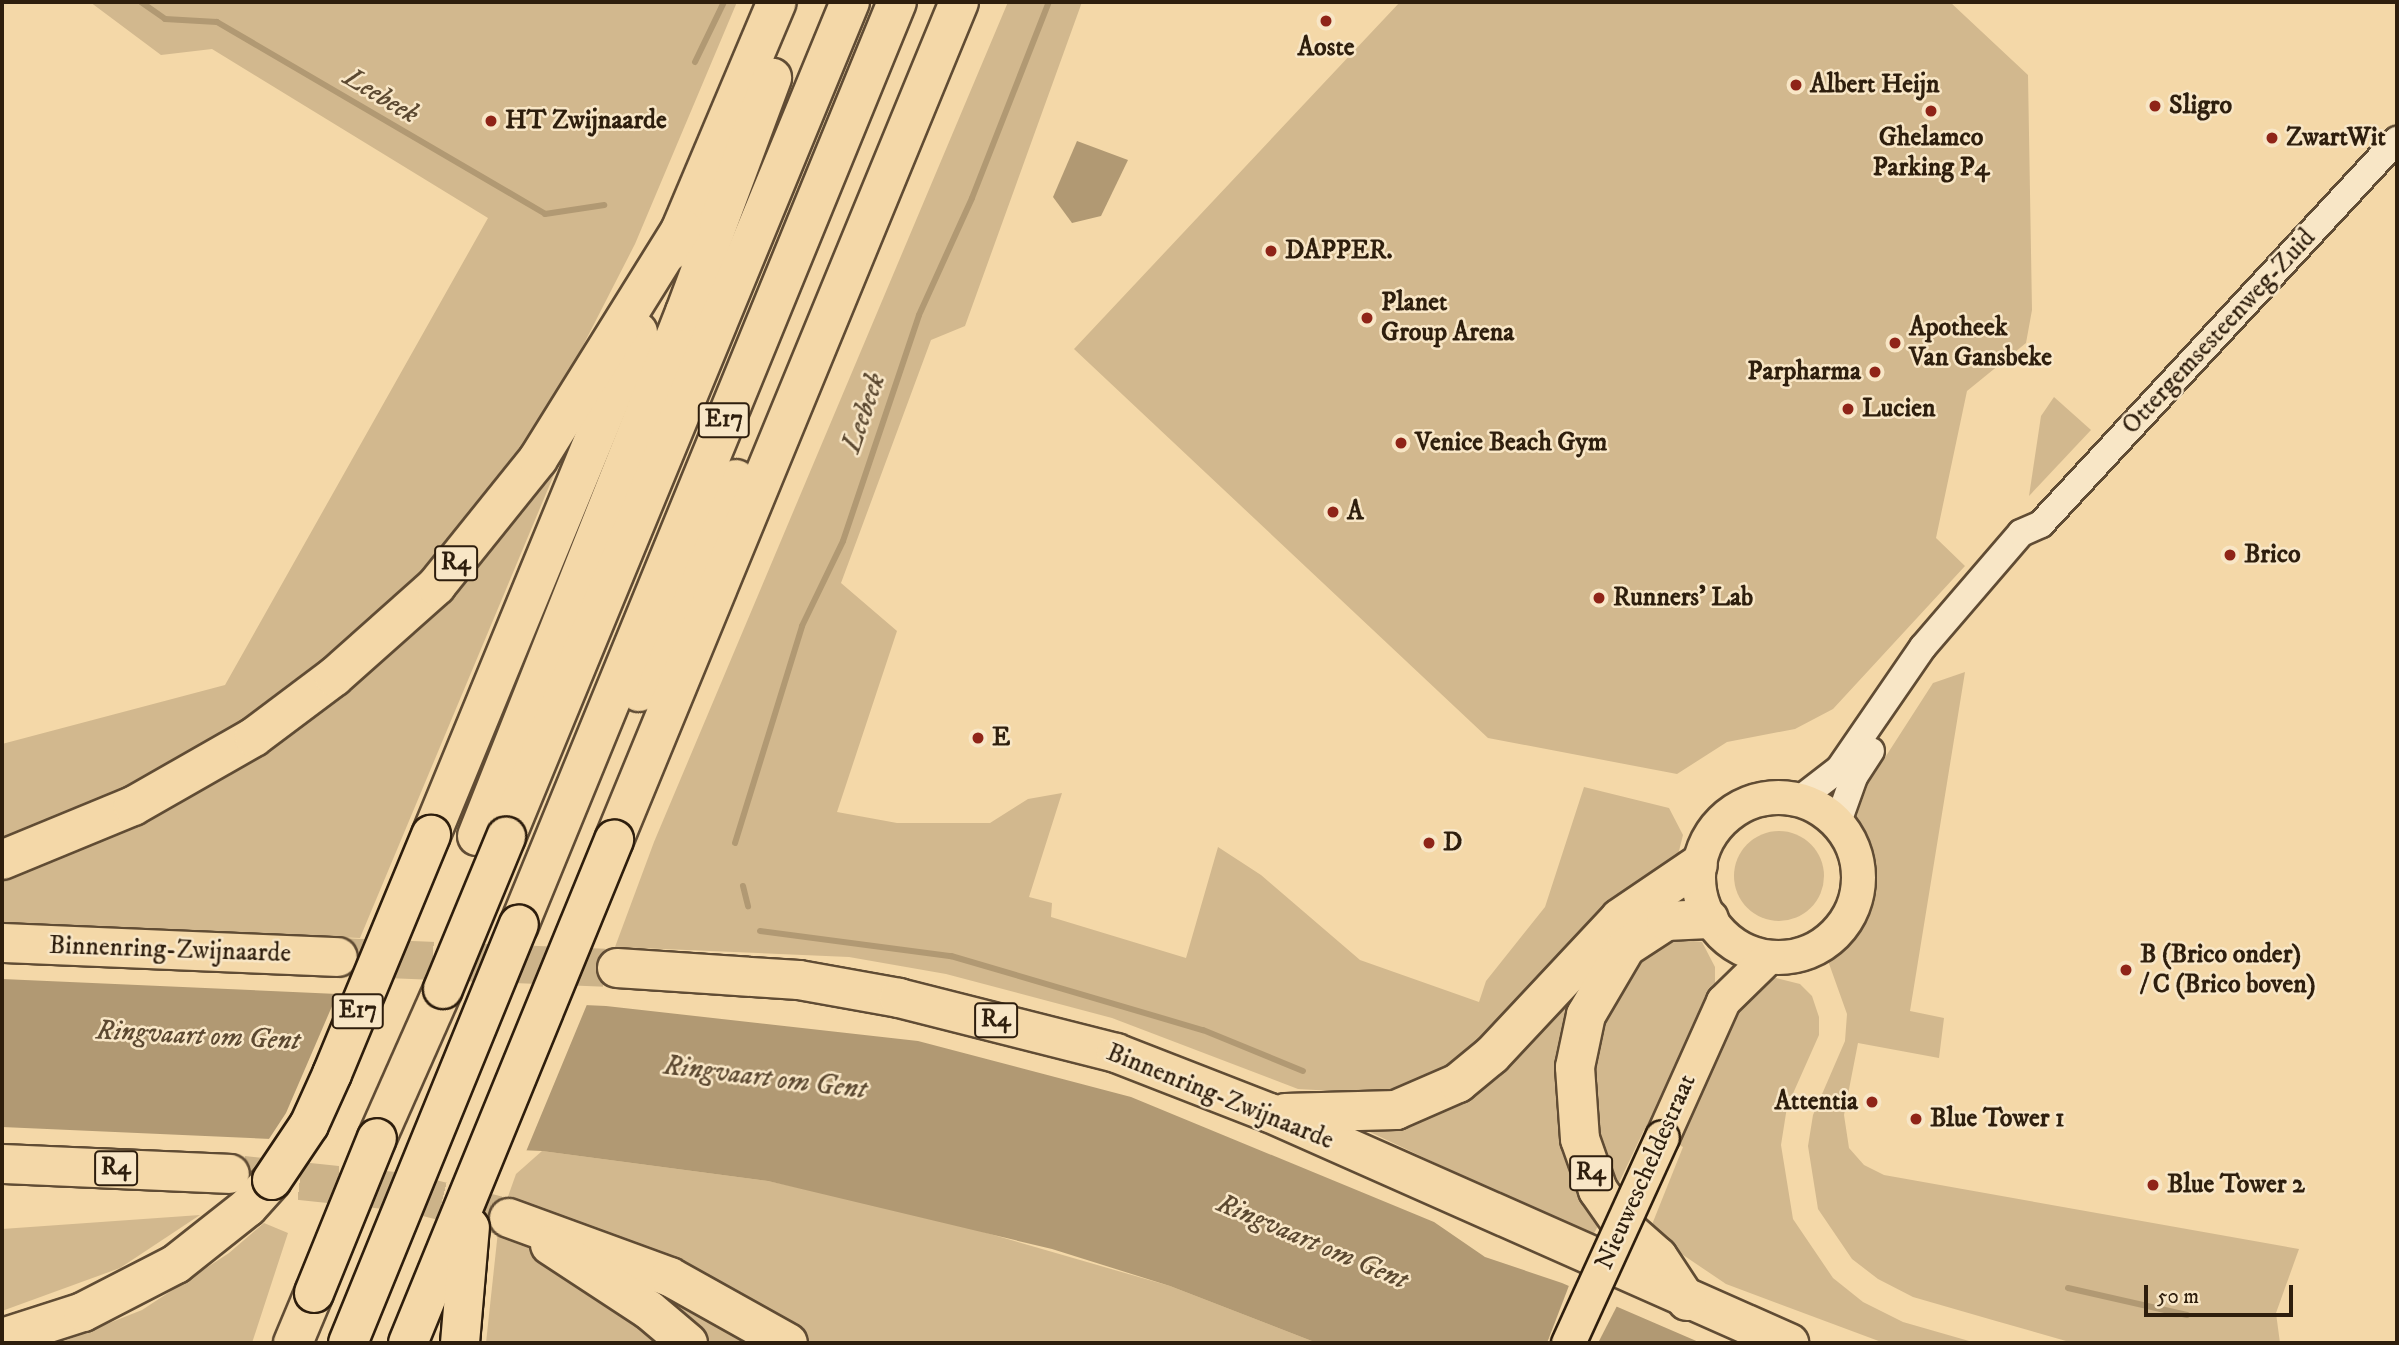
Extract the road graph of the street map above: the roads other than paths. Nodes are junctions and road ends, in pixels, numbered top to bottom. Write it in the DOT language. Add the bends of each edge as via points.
graph roads {
  1 [pos="777,2"];
  2 [pos="799,2"];
  3 [pos="850,2"];
  4 [pos="897,2"];
  5 [pos="959,2"];
  6 [pos="2397,140"];
  7 [pos="885,176"];
  8 [pos="682,228"];
  9 [pos="2041,524"];
  10 [pos="1800,799"];
  11 [pos="1838,822"];
  12 [pos="491,836"];
  13 [pos="562,839"];
  14 [pos="2,860"];
  15 [pos="1698,865"];
  16 [pos="1694,916"];
  17 [pos="1623,932"];
  18 [pos="2,943"];
  19 [pos="338,957"];
  20 [pos="1768,957"];
  21 [pos="617,968"];
  22 [pos="1723,1001"];
  23 [pos="1270,1113"];
  24 [pos="494,1132"];
  25 [pos="2,1164"];
  26 [pos="230,1174"];
  27 [pos="1687,1301"];
  28 [pos="2,1338"];
  29 [pos="293,1343"];
  30 [pos="348,1343"];
  31 [pos="408,1343"];
  32 [pos="460,1343"];
  33 [pos="688,1343"];
  34 [pos="788,1343"];
  35 [pos="1568,1343"];
  36 [pos="1789,1343"];
  1 -- 8 [label="highway, E17"];
  2 -- 12 [label="highway, E17"];
  3 -- 12 [label="highway, E17"];
  4 -- 13 [label="highway, E17"];
  5 -- 7 [label="highway, E17"];
  6 -- 9 [label="street, Ottergemsesteenweg-Zuid"];
  7 -- 13 [label="highway, E17" via="785,372"];
  7 -- 24 [label="highway, E17, bridge"];
  8 -- 14 [label="highway, R4" via="498,515 436,586 285,715 212,763 133,806"];
  8 -- 28 [label="highway, E17, bridge" via="309,1125 272,1180 216,1236 132,1290"];
  9 -- 10 [label="street, Ottergemsesteenweg-Zuid" via="2021,533 1923,646 1839,769"];
  9 -- 11 [label="street, Ottergemsesteenweg-Zuid" via="2035,544 1921,675 1854,777"];
  10 -- 11 [label="main road"];
  10 -- 15 [label="main road" via="1778,796 1735,808 1705,843"];
  11 -- 20 [label="main road" via="1858,862 1854,906 1827,942 1807,952"];
  12 -- 29 [label="highway, E17, bridge" via="422,985 377,1138"];
  13 -- 30 [label="highway, E17, bridge" via="519,925"];
  15 -- 16 [label="highway, R4"];
  15 -- 16 [label="main road"];
  16 -- 17 [label="highway, R4"];
  16 -- 20 [label="main road"];
  16 -- 22 [label="main road, Nieuwescheldestraat"];
  17 -- 23 [label="highway, R4" via="1492,1055 1430,1098 1374,1114"];
  17 -- 27 [label="highway, R4" via="1578,1045 1575,1104 1580,1139 1598,1189 1623,1226 1658,1257"];
  18 -- 19 [label="highway, Binnenring-Zwijnaarde"];
  20 -- 22 [label="main road, Nieuwescheldestraat"];
  21 -- 23 [label="highway, Binnenring-Zwijnaarde / R4" via="799,980 899,998 1116,1053"];
  22 -- 35 [label="main road, Nieuwescheldestraat, bridge"];
  23 -- 27 [label="highway, Binnenring-Zwijnaarde / R4"];
  24 -- 31 [label="highway, E17, bridge"];
  24 -- 32 [label="highway, bridge" via="468,1234"];
  25 -- 26 [label="highway, R4"];
  27 -- 36 [label="highway, Binnenring-Zwijnaarde / R4"];
  33 -- 34 [label="highway" via="649,1310 509,1218 670,1277"];
}
